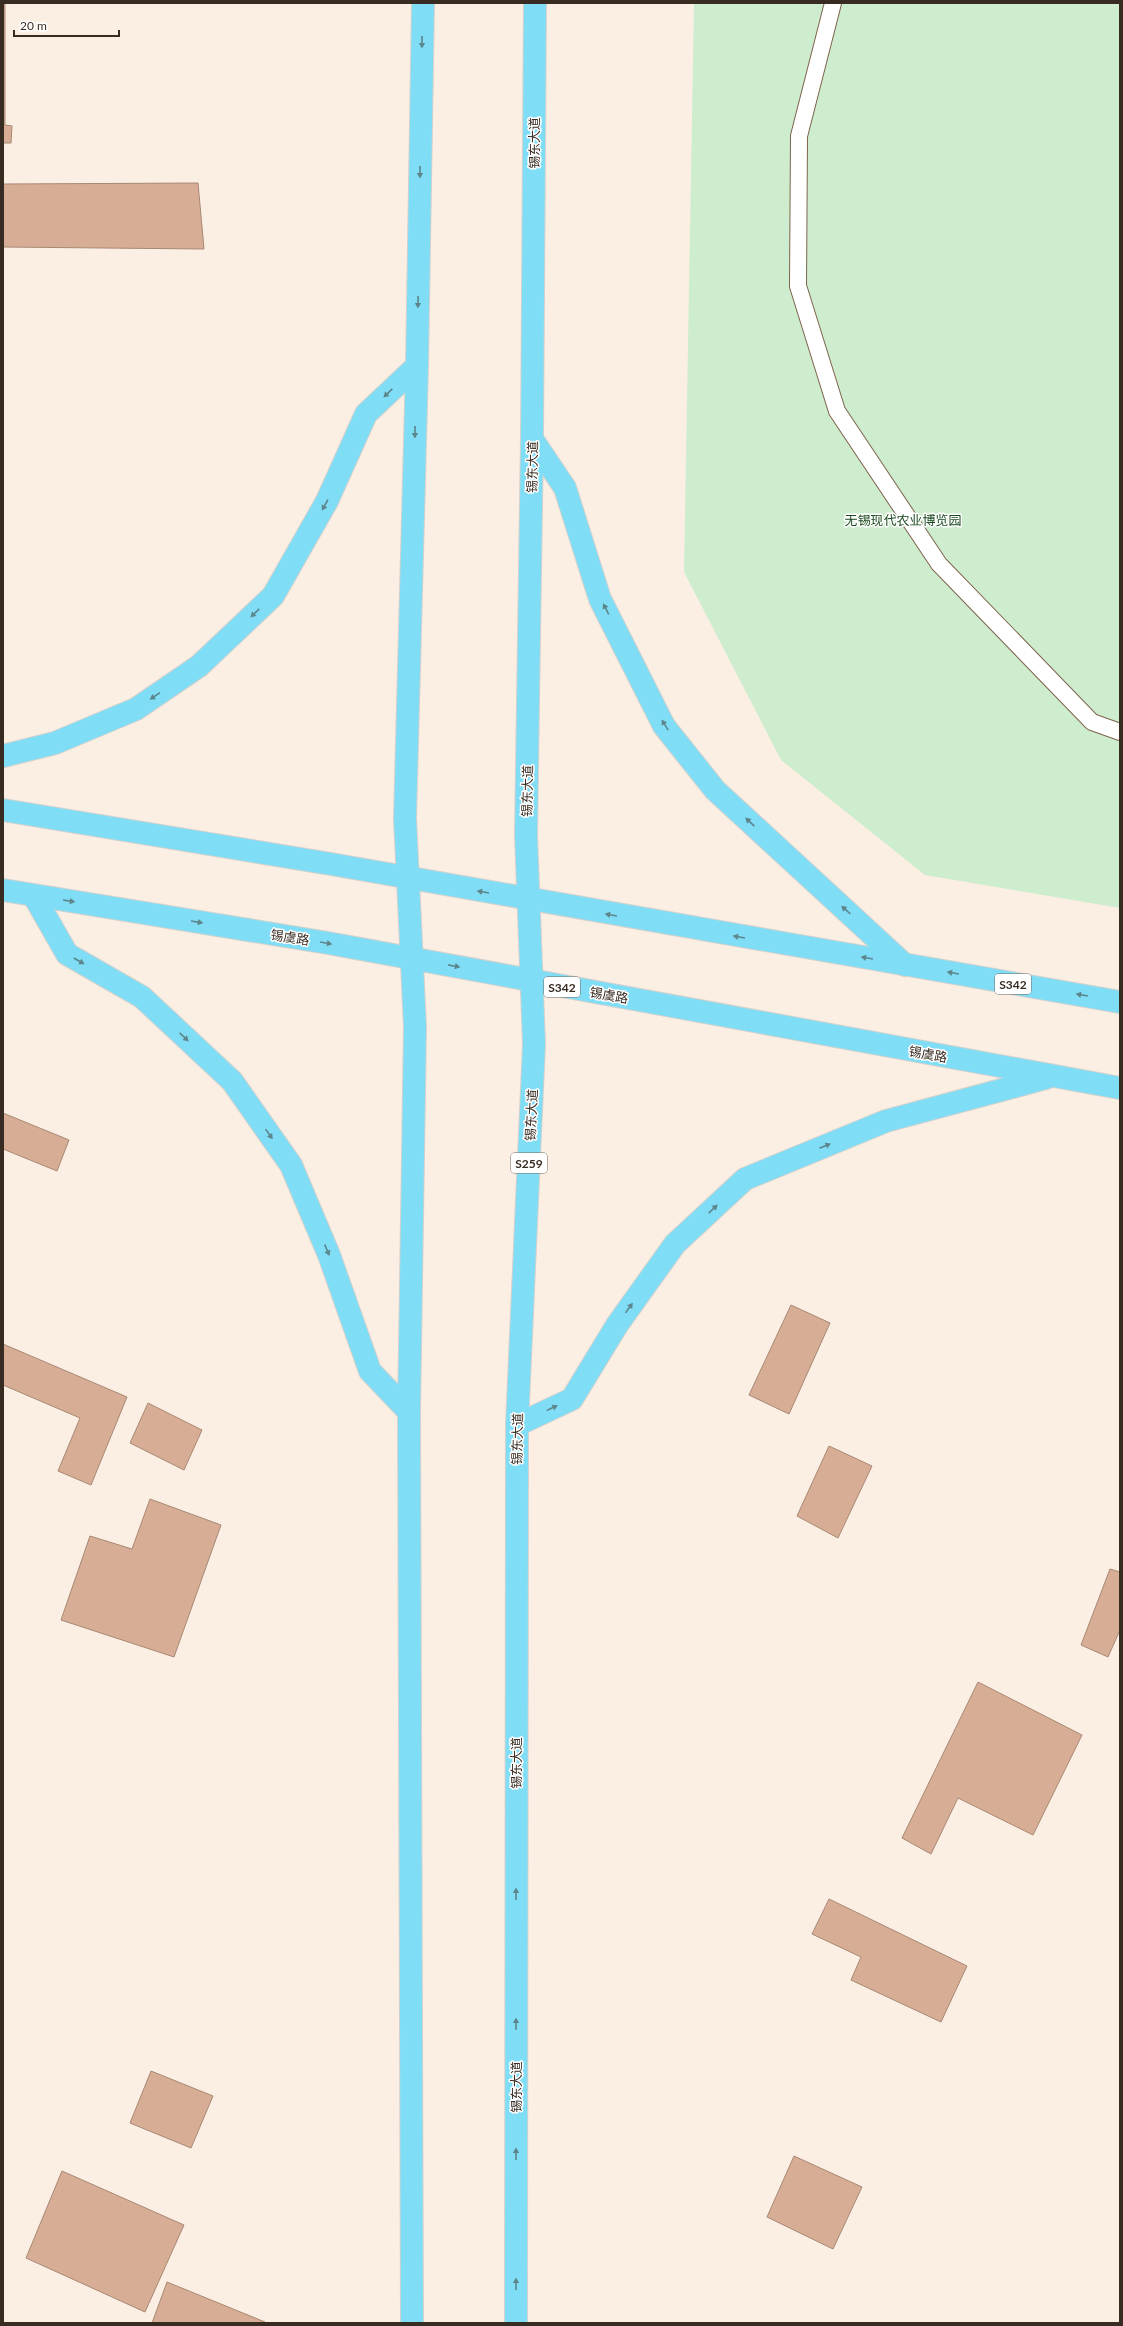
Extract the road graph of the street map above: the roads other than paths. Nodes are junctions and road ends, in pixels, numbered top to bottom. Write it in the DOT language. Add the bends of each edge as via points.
graph roads {
  1 [pos="423,3"];
  2 [pos="534,3"];
  3 [pos="833,3"];
  4 [pos="416,366"];
  5 [pos="532,439"];
  6 [pos="1120,732"];
  7 [pos="3,756"];
  8 [pos="3,810"];
  9 [pos="407,878"];
  10 [pos="3,890"];
  11 [pos="34,896"];
  12 [pos="528,900"];
  13 [pos="412,959"];
  14 [pos="906,965"];
  15 [pos="532,981"];
  16 [pos="1120,1002"];
  17 [pos="1053,1076"];
  18 [pos="1120,1088"];
  19 [pos="409,1412"];
  20 [pos="517,1425"];
  21 [pos="412,2323"];
  22 [pos="516,2323"];
  1 -- 4 [label="main road, one-way"];
  2 -- 5 [label="main road, 锡东大道 / S259"];
  3 -- 6 [label="lane" via="799,136 798,286 837,411 939,564 1092,722"];
  4 -- 7 [label="main road, one-way" via="366,414 327,501 273,596 199,666 136,709 55,743"];
  4 -- 9 [label="main road, one-way" via="405,818"];
  5 -- 12 [label="main road, 锡东大道 / S259" via="526,835"];
  14 -- 5 [label="main road, one-way" via="715,790 664,726 600,599 565,488"];
  8 -- 9 [label="main road, S342"];
  12 -- 9 [label="main road, S342, one-way"];
  9 -- 13 [label="main road"];
  10 -- 11 [label="main road, 锡虞路 / S342"];
  11 -- 13 [label="main road, 锡虞路 / S342, one-way"];
  11 -- 19 [label="main road, one-way" via="67,954 142,997 232,1081 291,1165 329,1254 370,1371"];
  14 -- 12 [label="main road, S342, one-way"];
  12 -- 15 [label="main road, 锡东大道 / S259"];
  13 -- 15 [label="main road, 锡虞路 / S342, one-way"];
  13 -- 19 [label="main road" via="415,1027"];
  16 -- 14 [label="main road, S342, one-way"];
  15 -- 17 [label="main road, 锡虞路 / S342"];
  15 -- 20 [label="main road, 锡东大道 / S259" via="534,1044"];
  17 -- 18 [label="main road, 锡虞路 / S342"];
  20 -- 17 [label="main road, one-way" via="572,1399 616,1325 675,1244 745,1180 886,1121"];
  19 -- 21 [label="main road"];
  22 -- 20 [label="main road, 锡东大道 / S259, one-way"];
}
